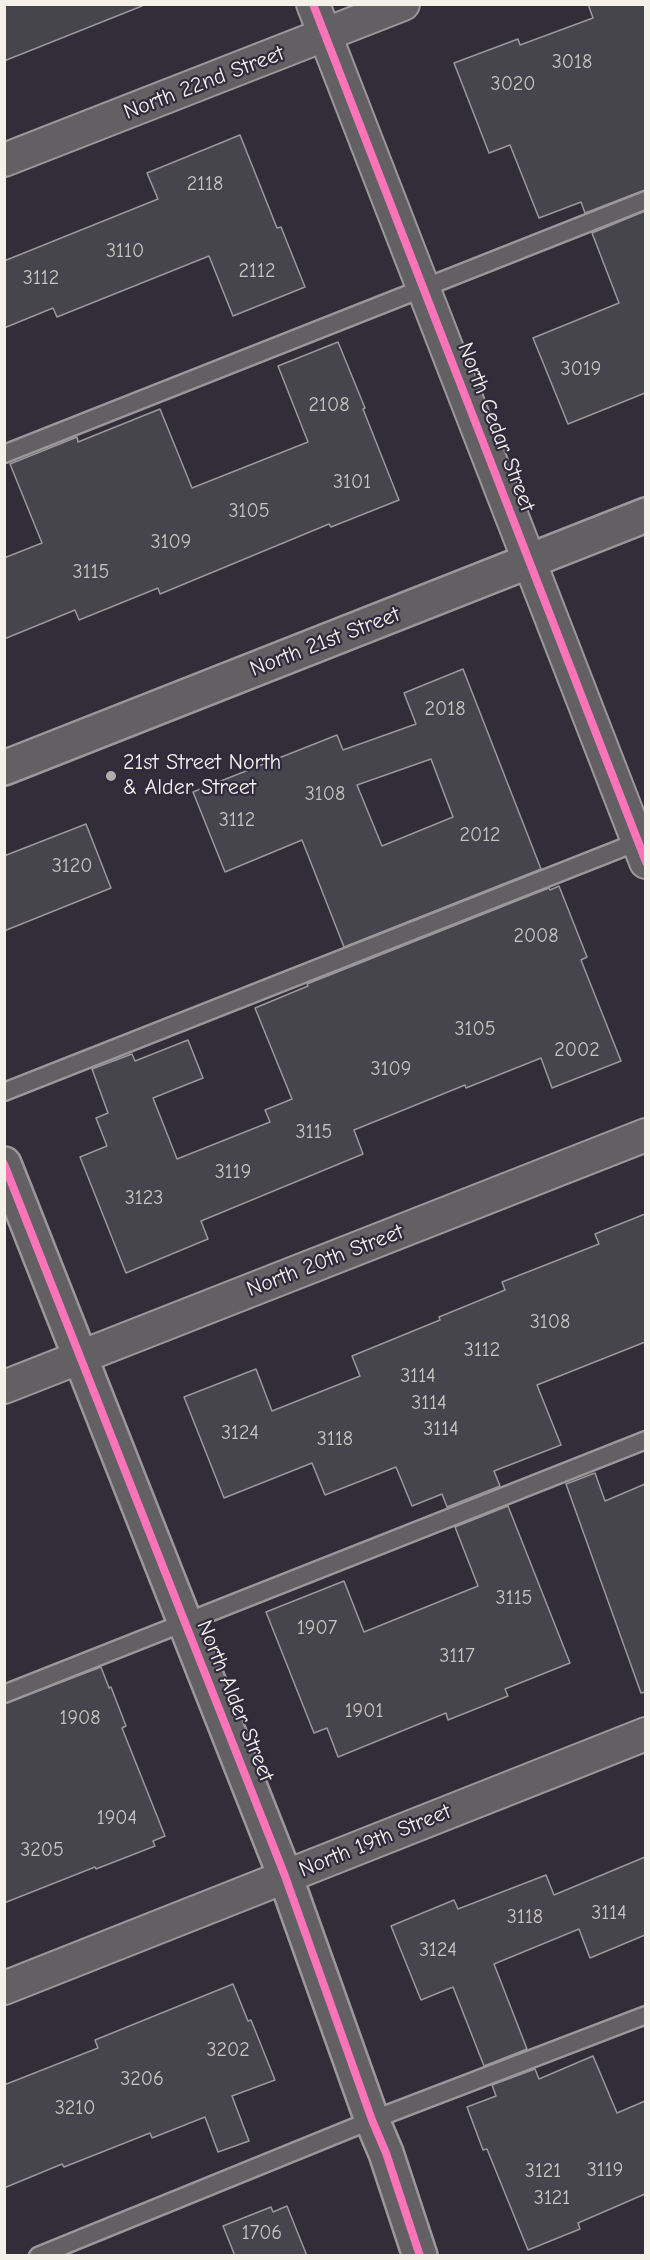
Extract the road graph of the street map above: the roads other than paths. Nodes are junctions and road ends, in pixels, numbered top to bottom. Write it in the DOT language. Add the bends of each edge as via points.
graph roads {
  1 [pos="313,4"];
  2 [pos="404,4"];
  3 [pos="325,36"];
  4 [pos="4,160"];
  5 [pos="645,200"];
  6 [pos="423,290"];
  7 [pos="4,454"];
  8 [pos="645,516"];
  9 [pos="529,562"];
  10 [pos="4,768"];
  11 [pos="643,848"];
  12 [pos="4,1092"];
  13 [pos="645,1135"];
  14 [pos="4,1164"];
  15 [pos="80,1357"];
  16 [pos="4,1387"];
  17 [pos="645,1440"];
  18 [pos="185,1623"];
  19 [pos="4,1694"];
  20 [pos="645,1734"];
  21 [pos="285,1876"];
  22 [pos="4,1988"];
  23 [pos="645,2015"];
  24 [pos="372,2120"];
  25 [pos="39,2256"];
  26 [pos="420,2256"];
  1 -- 3 [label="street, North Cedar Street"];
  2 -- 3 [label="street, North 22nd Street"];
  3 -- 4 [label="street, North 22nd Street"];
  3 -- 6 [label="street, North Cedar Street"];
  5 -- 6 [label="lane"];
  6 -- 7 [label="lane"];
  6 -- 9 [label="street, North Cedar Street"];
  8 -- 9 [label="street, North 21st Street"];
  9 -- 10 [label="street, North 21st Street"];
  9 -- 11 [label="street, North Cedar Street"];
  11 -- 12 [label="lane"];
  13 -- 15 [label="street, North 20th Street"];
  14 -- 15 [label="street, North Alder Street"];
  15 -- 16 [label="street, North 20th Street"];
  15 -- 18 [label="street, North Alder Street"];
  17 -- 18 [label="lane"];
  18 -- 19 [label="lane"];
  18 -- 21 [label="street, North Alder Street"];
  20 -- 21 [label="street, North 19th Street"];
  21 -- 22 [label="street, North 19th Street"];
  21 -- 24 [label="street, North Alder Street"];
  23 -- 24 [label="lane"];
  24 -- 25 [label="lane"];
  24 -- 26 [label="street, North Alder Street"];
}
